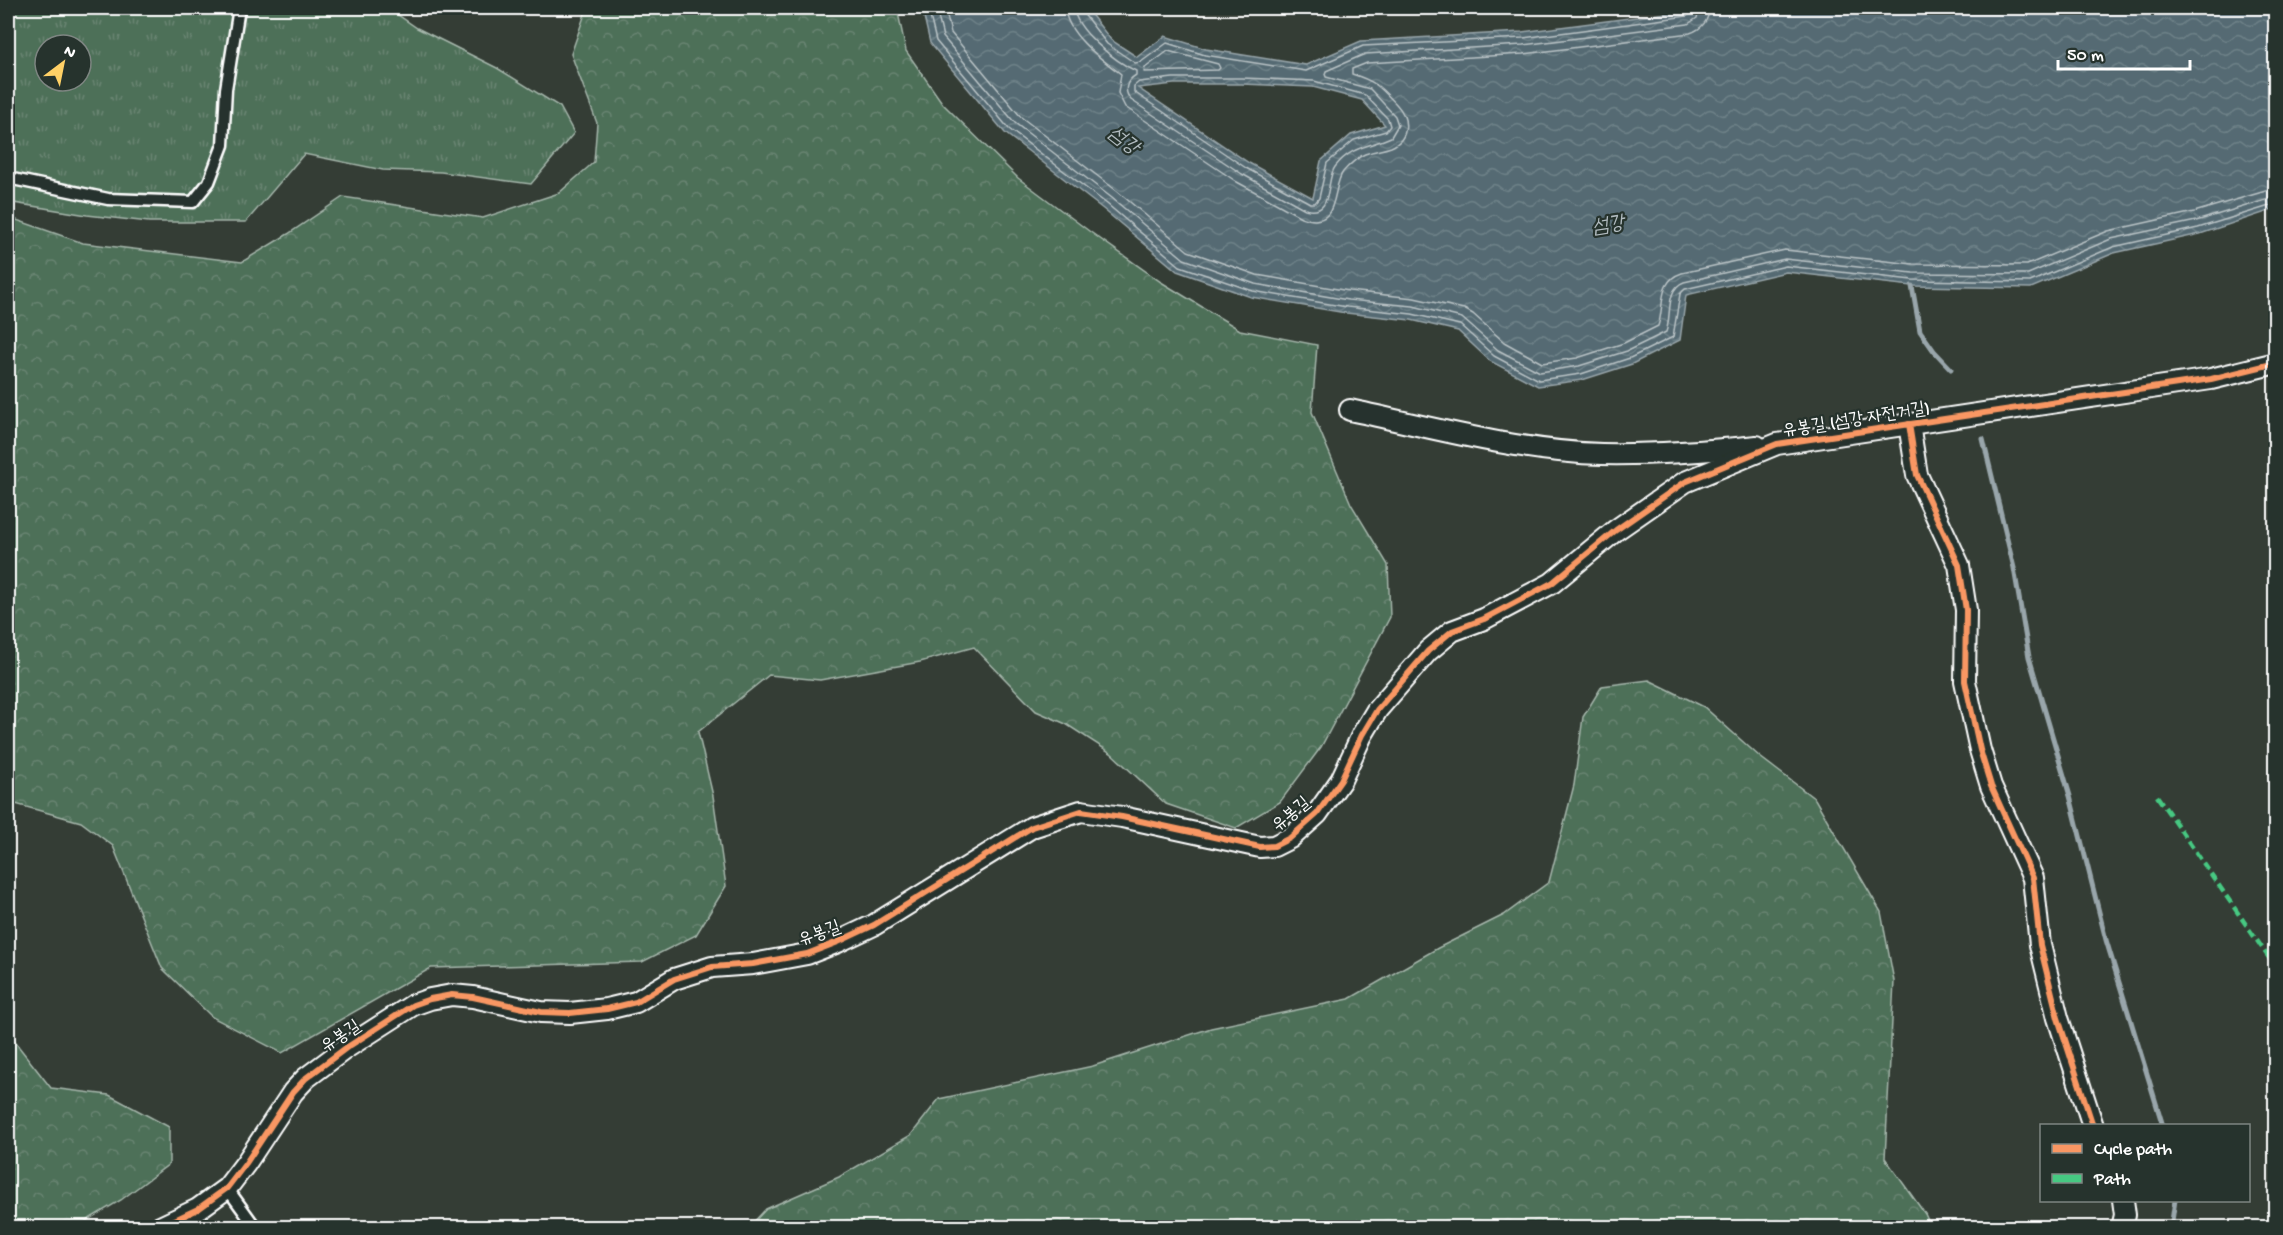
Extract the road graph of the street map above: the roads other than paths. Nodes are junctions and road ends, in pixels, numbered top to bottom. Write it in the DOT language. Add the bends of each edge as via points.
graph roads {
  1 [pos="239,8"];
  2 [pos="8,178"];
  3 [pos="2276,363"];
  4 [pos="1350,410"];
  5 [pos="1909,424"];
  6 [pos="1777,444"];
  7 [pos="1444,637"];
  8 [pos="2092,1124"];
  9 [pos="226,1188"];
  10 [pos="2123,1202"];
  11 [pos="158,1227"];
  12 [pos="256,1227"];
  13 [pos="2122,1227"];
  1 -- 2 [label="lane" via="226,89 223,145 209,182 194,202 108,199"];
  3 -- 5 [label="street, 유봉길 (섬강 자전거길)" via="2211,379"];
  4 -- 6 [label="street" via="1486,438 1600,454 1696,452"];
  5 -- 6 [label="street, 유봉길 (섬강 자전거길)"];
  5 -- 8 [label="street" via="1917,475 1959,565 1966,610 1965,681 1980,750 1991,786 2033,878 2040,945"];
  6 -- 7 [label="street, 유봉길 (섬강 자전거길)" via="1685,483 1616,530 1552,583"];
  7 -- 9 [label="street, 유봉길" via="1377,710 1341,780 1317,814 1290,838 1274,846 1260,847 1122,816 1081,811 1032,827 874,925 807,954 712,967 674,979 636,1002 606,1009 541,1012 473,997 430,999 413,1005 306,1077"];
  9 -- 11 [label="street, 유봉길" via="198,1209"];
  9 -- 12 [label="lane"];
  10 -- 13 [label="street"];
}
